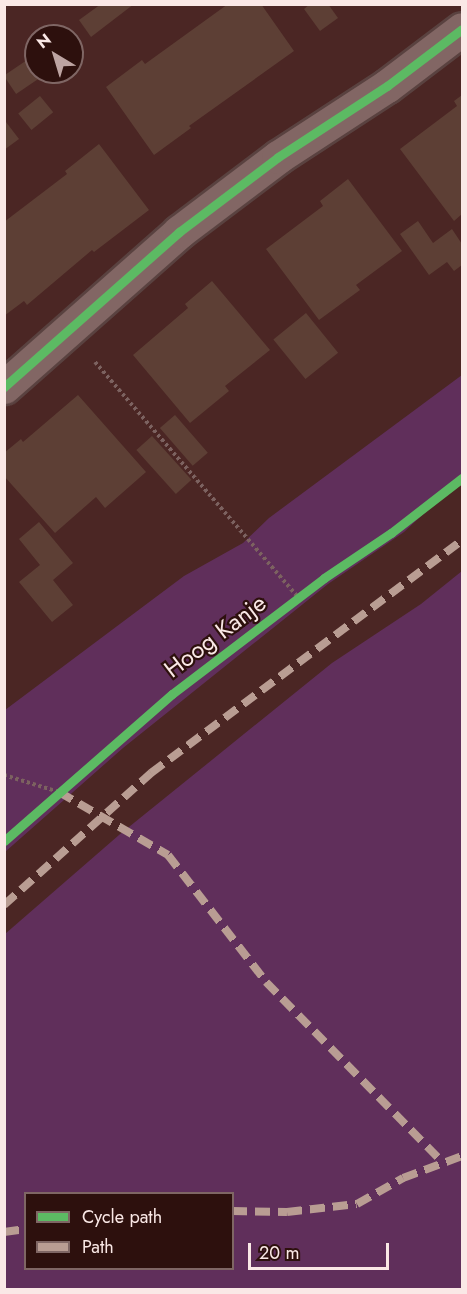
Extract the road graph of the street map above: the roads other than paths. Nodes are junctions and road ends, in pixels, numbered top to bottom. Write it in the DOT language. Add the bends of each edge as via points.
graph roads {
  1 [pos="462,29"];
  2 [pos="4,387"];
  1 -- 2 [label="street" via="387,86 278,157 179,232"];
}
